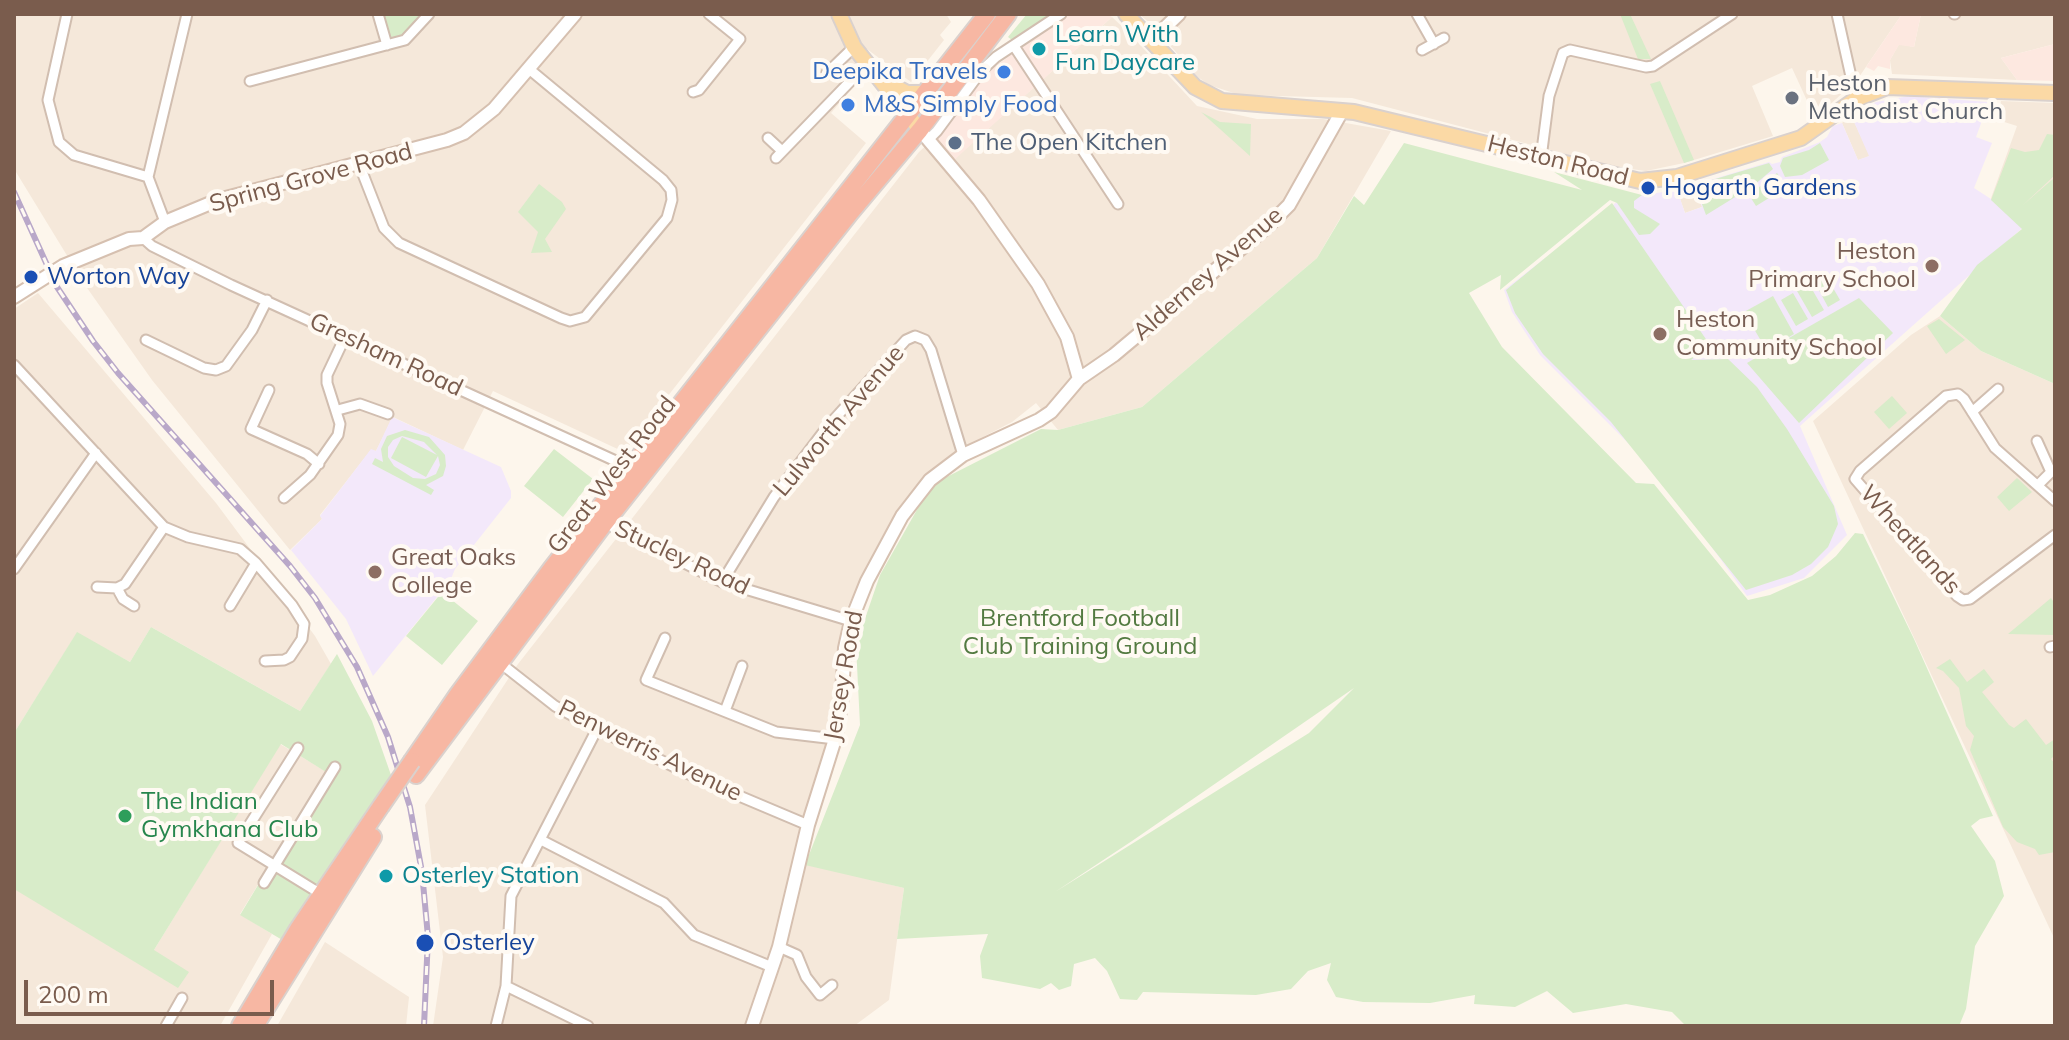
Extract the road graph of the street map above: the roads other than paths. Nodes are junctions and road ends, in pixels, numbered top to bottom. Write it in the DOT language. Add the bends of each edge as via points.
graph roads {
  1 [pos="67,14"];
  2 [pos="187,14"];
  3 [pos="378,14"];
  4 [pos="429,14"];
  5 [pos="575,14"];
  6 [pos="709,14"];
  7 [pos="839,14"];
  8 [pos="987,14"];
  9 [pos="1008,14"];
  10 [pos="1061,14"];
  11 [pos="1126,14"];
  12 [pos="1179,14"];
  13 [pos="1417,14"];
  14 [pos="1732,14"];
  15 [pos="1837,14"];
  16 [pos="1444,38"];
  17 [pos="1152,40"];
  18 [pos="1434,44"];
  19 [pos="387,45"];
  20 [pos="1014,46"];
  21 [pos="854,47"];
  22 [pos="1422,50"];
  23 [pos="867,64"];
  24 [pos="974,66"];
  25 [pos="529,69"];
  26 [pos="826,74"];
  27 [pos="881,79"];
  28 [pos="250,81"];
  29 [pos="693,92"];
  30 [pos="925,93"];
  31 [pos="2055,93"];
  32 [pos="1856,99"];
  33 [pos="1342,111"];
  34 [pos="917,125"];
  35 [pos="768,138"];
  36 [pos="1541,158"];
  37 [pos="359,164"];
  38 [pos="148,177"];
  39 [pos="1118,204"];
  40 [pos="165,222"];
  41 [pos="143,238"];
  42 [pos="14,297"];
  43 [pos="267,300"];
  44 [pos="345,337"];
  45 [pos="146,340"];
  46 [pos="14,365"];
  47 [pos="1079,379"];
  48 [pos="1998,389"];
  49 [pos="269,390"];
  50 [pos="338,410"];
  51 [pos="1972,412"];
  52 [pos="388,414"];
  53 [pos="2037,441"];
  54 [pos="96,453"];
  55 [pos="963,455"];
  56 [pos="319,464"];
  57 [pos="631,468"];
  58 [pos="2038,485"];
  59 [pos="284,498"];
  60 [pos="2055,501"];
  61 [pos="605,523"];
  62 [pos="164,527"];
  63 [pos="2055,535"];
  64 [pos="256,563"];
  65 [pos="14,569"];
  66 [pos="722,582"];
  67 [pos="97,587"];
  68 [pos="117,588"];
  69 [pos="134,606"];
  70 [pos="230,606"];
  71 [pos="851,621"];
  72 [pos="665,638"];
  73 [pos="265,661"];
  74 [pos="499,662"];
  75 [pos="742,666"];
  76 [pos="725,711"];
  77 [pos="597,729"];
  78 [pos="835,739"];
  79 [pos="298,748"];
  80 [pos="335,767"];
  81 [pos="414,768"];
  82 [pos="383,812"];
  83 [pos="808,825"];
  84 [pos="541,840"];
  85 [pos="275,866"];
  86 [pos="264,883"];
  87 [pos="321,894"];
  88 [pos="779,947"];
  89 [pos="772,967"];
  90 [pos="832,985"];
  91 [pos="506,986"];
  92 [pos="182,998"];
  93 [pos="166,1026"];
  94 [pos="240,1026"];
  95 [pos="255,1026"];
  96 [pos="496,1026"];
  97 [pos="588,1026"];
  98 [pos="752,1026"];
  1 -- 38 [label="street" via="48,100 59,142 74,155"];
  2 -- 38 [label="street"];
  3 -- 19 [label="street"];
  4 -- 19 [label="street" via="405,40"];
  5 -- 25 [label="street, Spring Grove Road"];
  6 -- 29 [label="street" via="740,39"];
  7 -- 21 [label="main road"];
  8 -- 30 [label="highway, Great West Road"];
  9 -- 24 [label="highway, Great West Road"];
  10 -- 20 [label="street"];
  11 -- 17 [label="main road, Heston Road"];
  12 -- 17 [label="street"];
  13 -- 18 [label="street"];
  14 -- 36 [label="street" via="1653,66 1563,53 1549,96"];
  15 -- 32 [label="street"];
  16 -- 18 [label="street"];
  17 -- 33 [label="main road, Heston Road" via="1195,87 1215,99"];
  18 -- 22 [label="street"];
  19 -- 28 [label="street"];
  20 -- 24 [label="street"];
  20 -- 39 [label="street"];
  21 -- 23 [label="main road"];
  21 -- 26 [label="street"];
  23 -- 27 [label="main road"];
  23 -- 35 [label="street" via="779,155"];
  24 -- 34 [label="highway, Great West Road"];
  25 -- 37 [label="street, Spring Grove Road" via="464,133"];
  25 -- 37 [label="street" via="671,190 667,218 585,317 561,318 399,243 384,228"];
  27 -- 30 [label="main road" via="907,93"];
  27 -- 34 [label="main road"];
  30 -- 34 [label="highway, Great West Road"];
  31 -- 32 [label="main road, Heston Road" via="1903,86"];
  32 -- 36 [label="main road, Heston Road" via="1801,138 1664,180 1625,179"];
  33 -- 36 [label="main road, Heston Road"];
  33 -- 47 [label="street, Alderney Avenue" via="1289,205"];
  34 -- 47 [label="street" via="979,200 1046,295 1067,337"];
  34 -- 57 [label="highway, Great West Road"];
  34 -- 61 [label="highway, Great West Road"];
  37 -- 40 [label="street, Spring Grove Road" via="218,200"];
  38 -- 40 [label="street"];
  40 -- 41 [label="street, Spring Grove Road"];
  41 -- 42 [label="street, Spring Grove Road" via="63,266"];
  41 -- 43 [label="street, Gresham Road"];
  43 -- 44 [label="street, Gresham Road"];
  43 -- 45 [label="street" via="226,366 216,370"];
  44 -- 50 [label="street" via="327,375"];
  44 -- 57 [label="street, Gresham Road"];
  46 -- 54 [label="street"];
  47 -- 55 [label="street, Jersey Road" via="1039,420"];
  48 -- 51 [label="street"];
  49 -- 56 [label="street" via="251,429"];
  50 -- 52 [label="street" via="360,404"];
  50 -- 56 [label="street" via="338,435"];
  51 -- 58 [label="street" via="1995,448"];
  51 -- 63 [label="street, Wheatlands" via="1958,394 1946,396 1855,479 1963,600"];
  53 -- 58 [label="street" via="2051,472"];
  54 -- 62 [label="street"];
  54 -- 65 [label="street"];
  55 -- 66 [label="street, Lulworth Avenue" via="931,350 925,340 906,340 828,426 774,497"];
  55 -- 71 [label="street, Jersey Road" via="930,480 908,507"];
  56 -- 59 [label="street"];
  57 -- 81 [label="highway, Great West Road" via="458,694"];
  58 -- 60 [label="street"];
  61 -- 66 [label="street, Stucley Road"];
  61 -- 74 [label="highway, Great West Road"];
  62 -- 64 [label="street" via="240,549"];
  62 -- 68 [label="street" via="130,579"];
  64 -- 70 [label="street"];
  64 -- 73 [label="street" via="304,624 302,639 290,657"];
  66 -- 71 [label="street, Stucley Road"];
  67 -- 68 [label="street"];
  68 -- 69 [label="street"];
  71 -- 78 [label="street, Jersey Road"];
  72 -- 76 [label="street" via="646,680"];
  74 -- 77 [label="street, Penwerris Avenue" via="555,706"];
  74 -- 81 [label="highway, Great West Road"];
  75 -- 76 [label="street"];
  76 -- 78 [label="street" via="776,732"];
  77 -- 83 [label="street, Penwerris Avenue"];
  77 -- 84 [label="street"];
  78 -- 83 [label="street, Jersey Road"];
  79 -- 85 [label="street" via="238,843"];
  80 -- 85 [label="street"];
  81 -- 82 [label="highway, Great West Road"];
  82 -- 87 [label="highway, Great West Road"];
  82 -- 95 [label="highway, Great West Road"];
  83 -- 88 [label="street, Jersey Road"];
  84 -- 89 [label="street" via="664,903 694,935"];
  84 -- 91 [label="street" via="511,896"];
  85 -- 86 [label="street"];
  85 -- 87 [label="street"];
  87 -- 94 [label="highway, Great West Road"];
  88 -- 89 [label="street, Jersey Road"];
  88 -- 90 [label="street" via="797,955 822,998"];
  89 -- 98 [label="street, Jersey Road"];
  91 -- 96 [label="street"];
  91 -- 97 [label="street"];
  92 -- 93 [label="street"];
}
